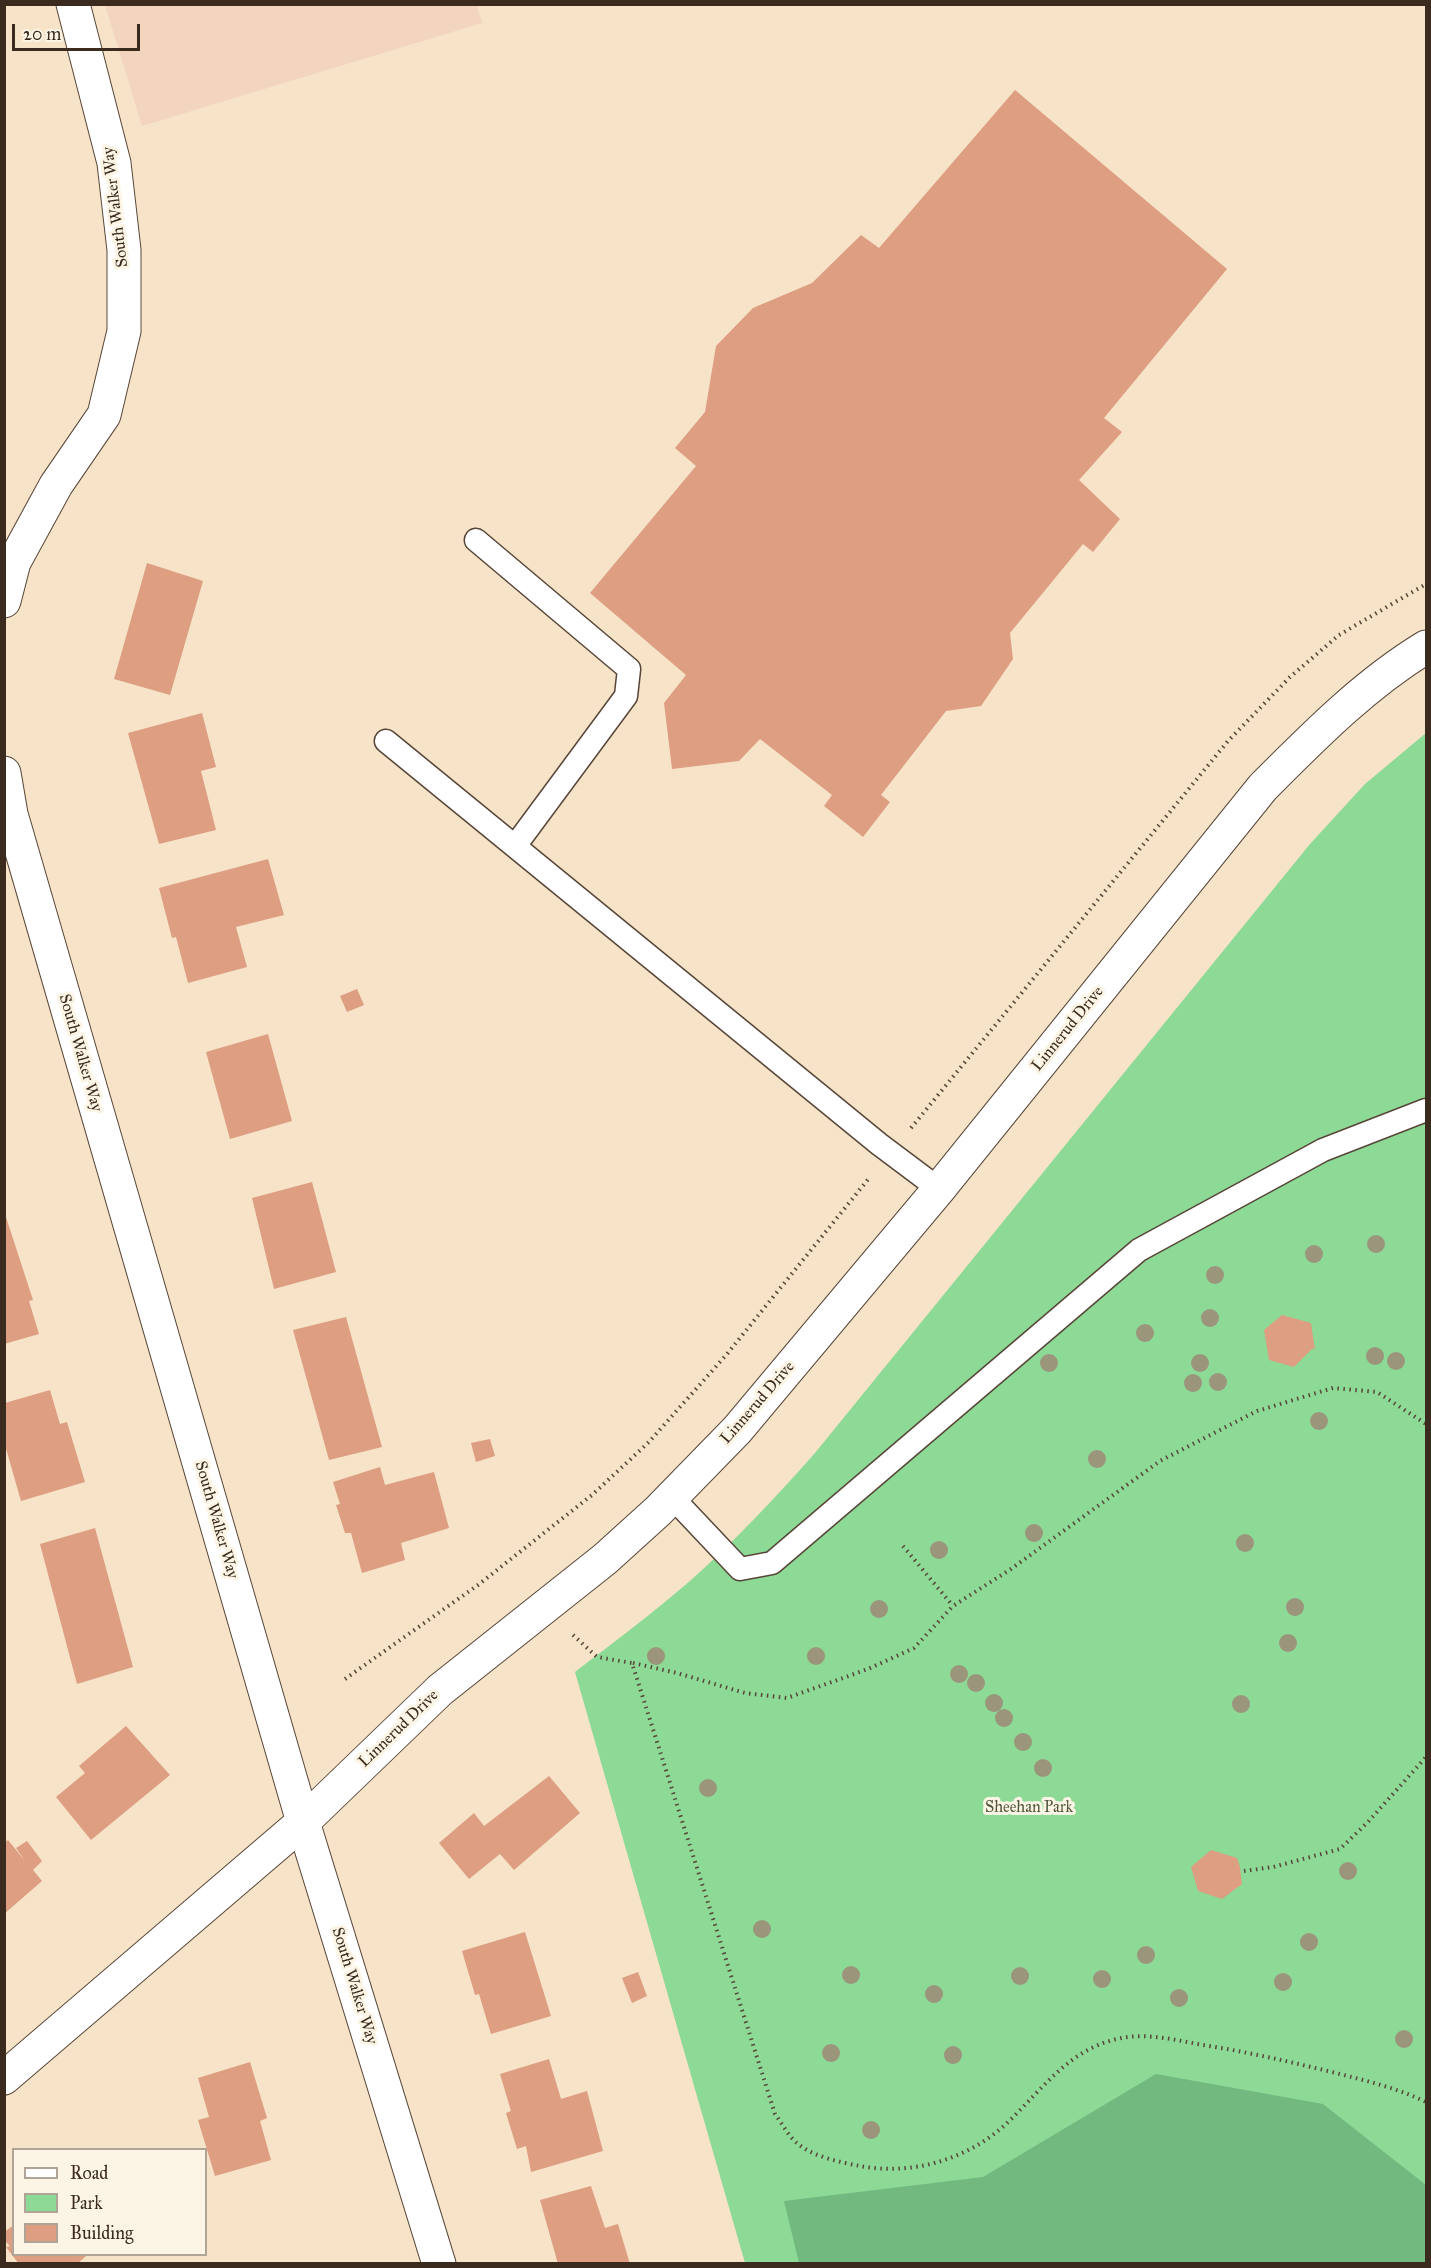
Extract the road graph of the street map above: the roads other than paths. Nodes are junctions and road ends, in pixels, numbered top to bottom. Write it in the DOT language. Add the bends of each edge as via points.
graph roads {
  1 [pos="73,4"];
  2 [pos="476,540"];
  3 [pos="4,601"];
  4 [pos="1426,647"];
  5 [pos="386,741"];
  6 [pos="4,773"];
  7 [pos="515,846"];
  8 [pos="1426,1110"];
  9 [pos="939,1189"];
  10 [pos="672,1497"];
  11 [pos="303,1821"];
  12 [pos="4,2078"];
  13 [pos="439,2264"];
  1 -- 3 [label="street, South Walker Way" via="114,164 124,250 124,332 104,415 56,485 15,562"];
  2 -- 7 [label="lane" via="629,669 626,696"];
  4 -- 9 [label="street, Linnerud Drive" via="1367,688 1263,787"];
  5 -- 7 [label="lane"];
  6 -- 11 [label="street, South Walker Way" via="11,814"];
  7 -- 9 [label="lane"];
  8 -- 10 [label="lane" via="1323,1150 1138,1250 772,1563 740,1569"];
  9 -- 10 [label="street, Linnerud Drive" via="736,1430"];
  10 -- 11 [label="street, Linnerud Drive" via="605,1559 440,1690"];
  11 -- 12 [label="street, Linnerud Drive"];
  11 -- 13 [label="street, South Walker Way"];
}
